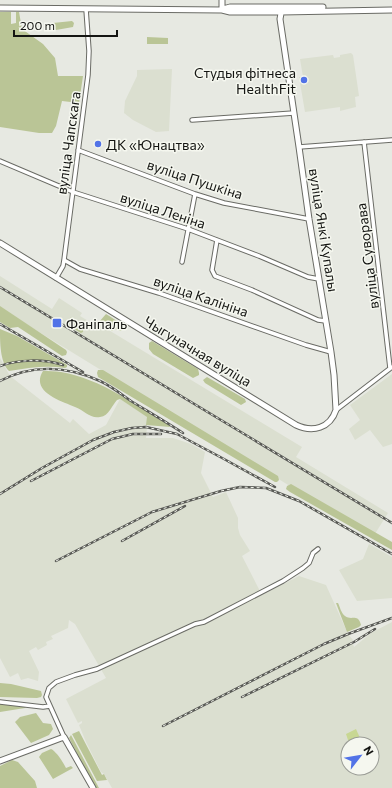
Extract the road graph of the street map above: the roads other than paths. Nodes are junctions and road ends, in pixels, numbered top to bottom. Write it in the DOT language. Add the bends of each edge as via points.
graph roads {
  1 [pos="222,0"];
  2 [pos="392,6"];
  3 [pos="0,8"];
  4 [pos="86,9"];
  5 [pos="222,10"];
  6 [pos="281,10"];
  7 [pos="392,10"];
  8 [pos="294,113"];
  9 [pos="192,120"];
  10 [pos="392,140"];
  11 [pos="364,142"];
  12 [pos="300,147"];
  13 [pos="78,150"];
  14 [pos="0,161"];
  15 [pos="73,192"];
  16 [pos="195,194"];
  17 [pos="309,219"];
  18 [pos="188,229"];
  19 [pos="217,240"];
  20 [pos="0,243"];
  21 [pos="64,260"];
  22 [pos="182,262"];
  23 [pos="56,278"];
  24 [pos="319,279"];
  25 [pos="326,320"];
  26 [pos="331,352"];
  27 [pos="391,367"];
  28 [pos="336,410"];
  29 [pos="318,549"];
  30 [pos="0,702"];
  31 [pos="50,706"];
  32 [pos="64,737"];
  33 [pos="0,761"];
  34 [pos="92,788"];
  1 -- 5 [label="street"];
  2 -- 6 [label="street"];
  3 -- 4 [label="street"];
  4 -- 5 [label="street"];
  4 -- 13 [label="street, вуліца Чапскага" via="89,63"];
  5 -- 6 [label="street"];
  6 -- 7 [label="street"];
  6 -- 8 [label="street, вуліца Янкі Купалы"];
  8 -- 9 [label="street"];
  8 -- 12 [label="street, вуліца Янкі Купалы"];
  10 -- 11 [label="street"];
  11 -- 12 [label="street"];
  11 -- 27 [label="street, вуліца Суворава"];
  12 -- 17 [label="street, вуліца Янкі Купалы"];
  13 -- 15 [label="street, вуліца Чапскага"];
  13 -- 16 [label="street, вуліца Пушкіна"];
  14 -- 15 [label="street, вуліца Леніна"];
  15 -- 18 [label="street, вуліца Леніна"];
  15 -- 21 [label="street, вуліца Чапскага"];
  16 -- 17 [label="street, вуліца Пушкіна" via="224,203"];
  16 -- 18 [label="street"];
  17 -- 24 [label="street, вуліца Янкі Купалы"];
  18 -- 19 [label="street, вуліца Леніна"];
  18 -- 22 [label="street"];
  19 -- 24 [label="street, вуліца Леніна" via="308,277"];
  19 -- 25 [label="street" via="212,270 215,276 318,320"];
  20 -- 23 [label="street, Чыгуначная вуліца"];
  21 -- 23 [label="street, вуліца Чапскага"];
  21 -- 26 [label="street, вуліца Калініна" via="80,269 159,293"];
  23 -- 28 [label="street, Чыгуначная вуліца" via="303,428 312,430 321,427 331,419"];
  24 -- 25 [label="street, вуліца Янкі Купалы"];
  25 -- 26 [label="street, вуліца Янкі Купалы"];
  26 -- 28 [label="street, вуліца Янкі Купалы"];
  27 -- 28 [label="street"];
  29 -- 31 [label="street" via="313,553 309,563 283,581 204,622 97,670 56,682 49,688 46,697"];
  30 -- 31 [label="street"];
  31 -- 32 [label="street"];
  32 -- 33 [label="street"];
  32 -- 34 [label="street"];
}
